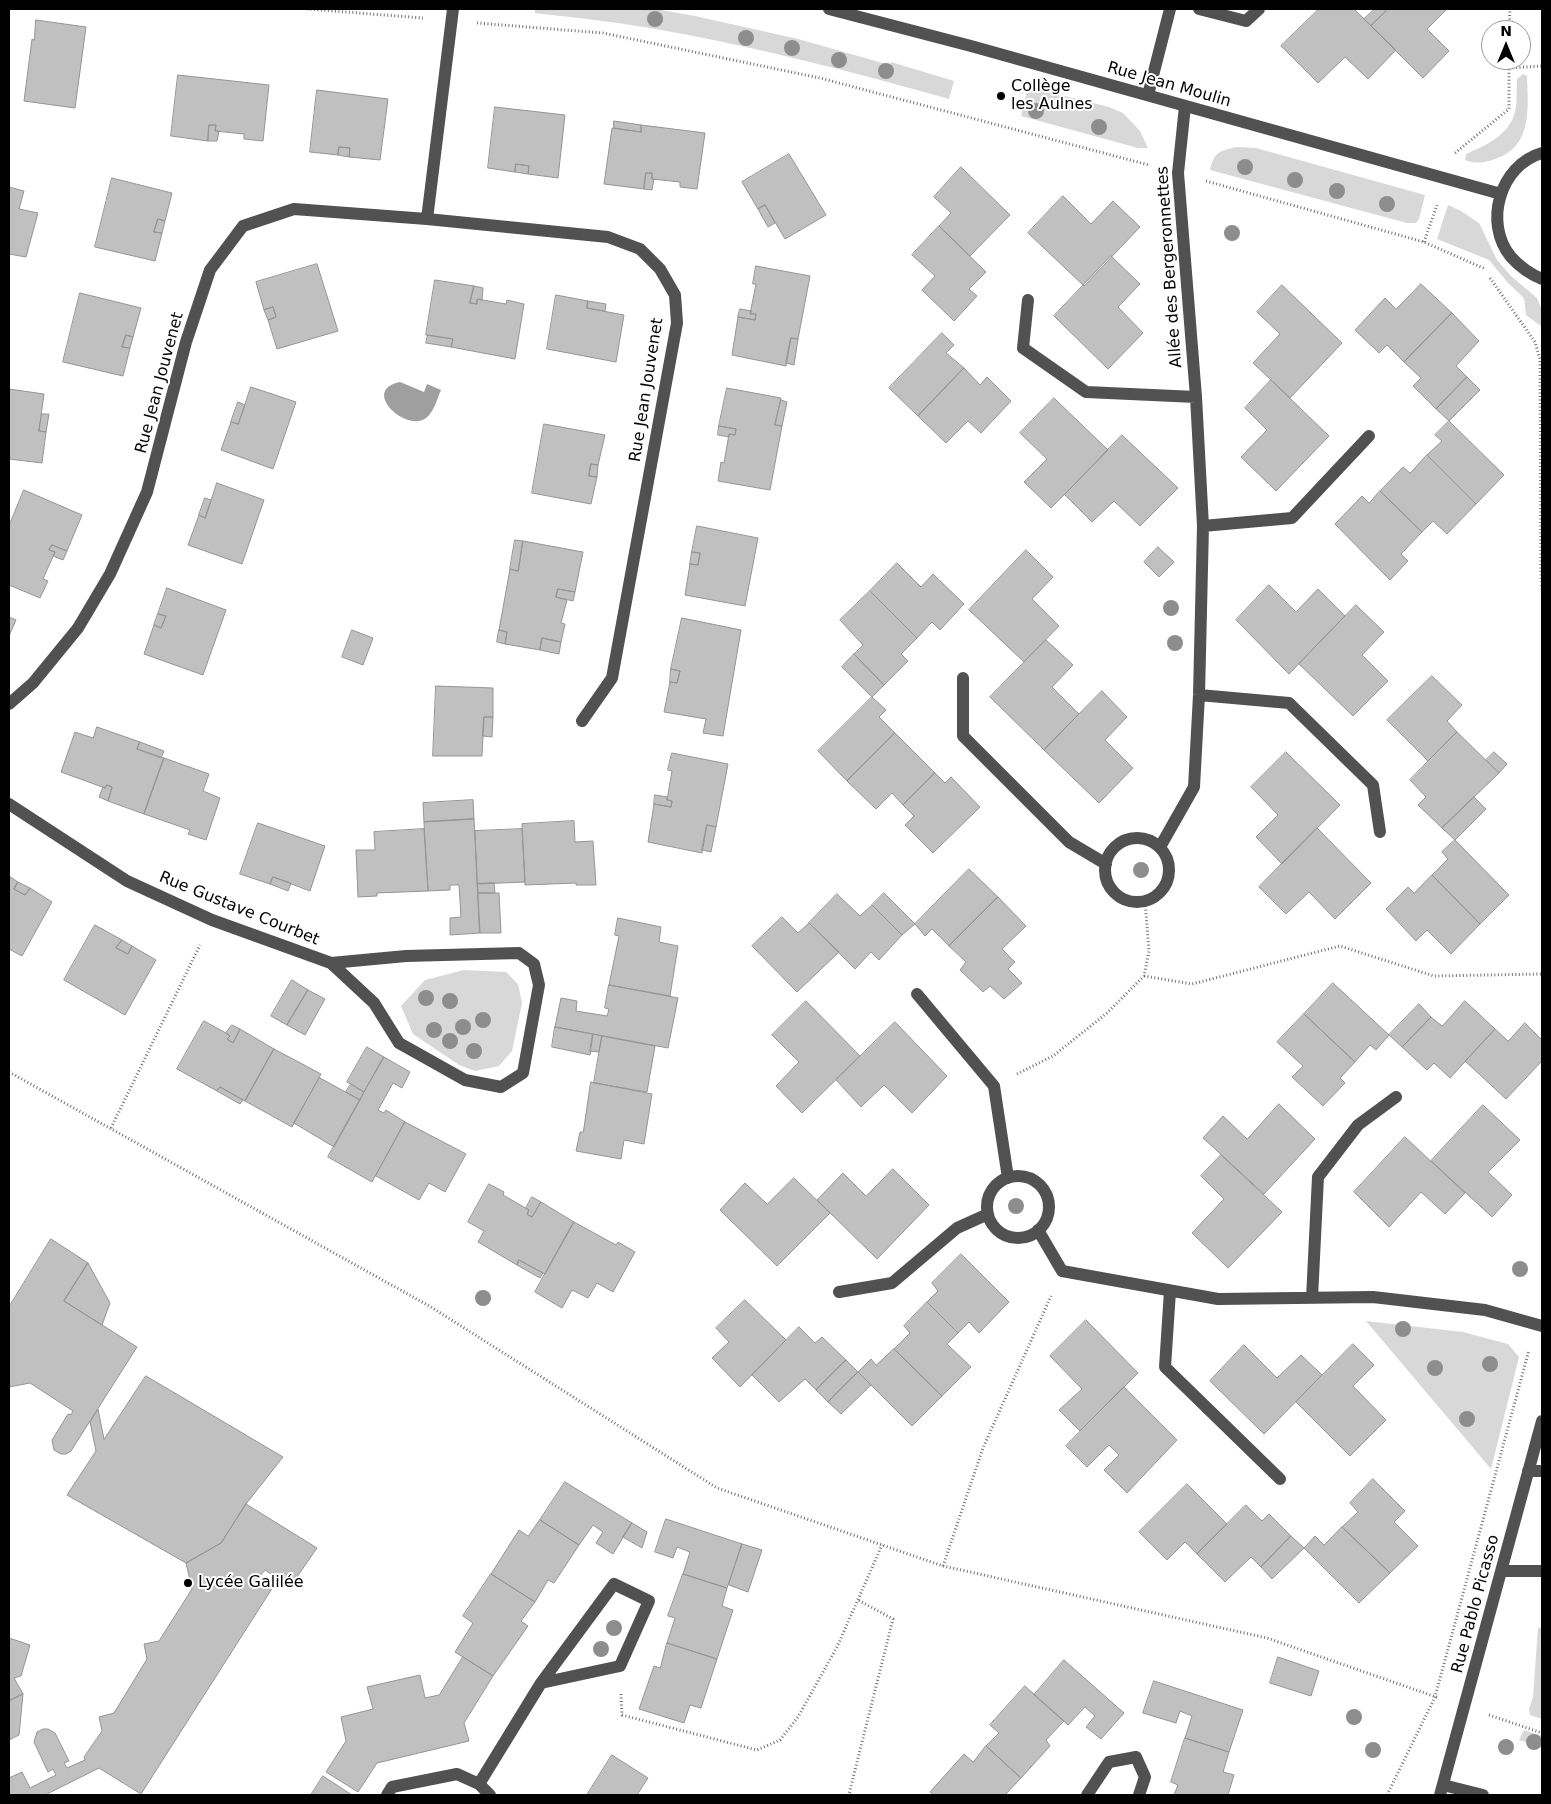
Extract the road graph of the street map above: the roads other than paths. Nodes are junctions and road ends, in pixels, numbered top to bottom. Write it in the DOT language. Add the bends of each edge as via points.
graph roads {
  1 [pos="453,9"];
  2 [pos="829,9"];
  3 [pos="1170,9"];
  4 [pos="1199,9"];
  5 [pos="1259,9"];
  6 [pos="1148,95"];
  7 [pos="1186,106"];
  8 [pos="1542,153"];
  9 [pos="1501,194"];
  10 [pos="427,219"];
  11 [pos="1542,279"];
  12 [pos="1028,300"];
  13 [pos="1196,397"];
  14 [pos="1368,436"];
  15 [pos="1204,526"];
  16 [pos="963,678"];
  17 [pos="1200,695"];
  18 [pos="9,704"];
  19 [pos="582,721"];
  20 [pos="9,804"];
  21 [pos="1380,832"];
  22 [pos="1160,847"];
  23 [pos="1106,864"];
  24 [pos="330,963"];
  25 [pos="917,994"];
  26 [pos="1396,1097"];
  27 [pos="1008,1178"];
  28 [pos="988,1214"];
  29 [pos="1038,1230"];
  30 [pos="1170,1291"];
  31 [pos="839,1292"];
  32 [pos="1312,1298"];
  33 [pos="1539,1325"];
  34 [pos="1542,1421"];
  35 [pos="1528,1471"];
  36 [pos="1542,1471"];
  37 [pos="1280,1479"];
  38 [pos="1502,1571"];
  39 [pos="1542,1571"];
  40 [pos="541,1683"];
  41 [pos="479,1784"];
  42 [pos="1442,1790"];
  43 [pos="387,1795"];
  44 [pos="490,1795"];
  45 [pos="1087,1795"];
  46 [pos="1139,1795"];
  47 [pos="1483,1795"];
  1 -- 10 [label="street"];
  2 -- 6 [label="street, Rue Jean Moulin"];
  3 -- 6 [label="street"];
  4 -- 5 [label="street" via="1246,20"];
  6 -- 7 [label="street, Rue Jean Moulin"];
  7 -- 9 [label="street, Rue Jean Moulin"];
  7 -- 13 [label="street, Allée des Bergeronnettes" via="1178,173"];
  8 -- 9 [label="street" via="1526,160 1515,170"];
  9 -- 11 [label="street" via="1497,215 1500,237 1510,256 1527,272"];
  10 -- 18 [label="street, Rue Jean Jouvenet" via="294,209 243,226 210,270 186,342 147,492 110,574 78,628 33,683"];
  10 -- 19 [label="street, Rue Jean Jouvenet" via="608,237 640,248 660,269 675,295 677,323 612,678"];
  12 -- 13 [label="street" via="1022,348 1086,392"];
  13 -- 15 [label="street, Allée des Bergeronnettes"];
  14 -- 15 [label="street" via="1292,518"];
  15 -- 17 [label="street, Allée des Bergeronnettes"];
  16 -- 23 [label="street" via="963,736 1069,842"];
  17 -- 21 [label="street" via="1289,703 1373,785"];
  17 -- 22 [label="street, Allée des Bergeronnettes" via="1194,787"];
  20 -- 24 [label="street, Rue Gustave Courbet" via="127,881 212,920"];
  22 -- 23 [label="street" via="1152,841 1132,838 1115,846"];
  22 -- 23 [label="street" via="1168,862 1168,878 1160,893 1145,901 1136,902 1118,896 1107,882"];
  24 -- 24 [label="street, Rue Gustave Courbet" via="406,956 519,953 534,964 539,985 523,1073 501,1087 465,1080 399,1043 374,1004"];
  25 -- 27 [label="street" via="994,1086"];
  26 -- 32 [label="street" via="1358,1125 1318,1177"];
  27 -- 28 [label="street" via="989,1196"];
  27 -- 29 [label="street" via="1029,1178 1045,1191 1049,1212"];
  28 -- 29 [label="street" via="1000,1232 1009,1236 1030,1236"];
  28 -- 31 [label="street" via="957,1228 892,1282"];
  29 -- 30 [label="street" via="1062,1271"];
  30 -- 32 [label="street" via="1218,1299"];
  30 -- 37 [label="street" via="1165,1367"];
  32 -- 33 [label="street" via="1373,1297 1485,1310"];
  34 -- 35 [label="street, Rue Pablo Picasso"];
  35 -- 36 [label="street"];
  35 -- 38 [label="street, Rue Pablo Picasso"];
  38 -- 39 [label="street"];
  38 -- 42 [label="street, Rue Pablo Picasso"];
  40 -- 40 [label="street" via="620,1666 649,1601 614,1584"];
  40 -- 41 [label="street"];
  41 -- 43 [label="street" via="456,1774 392,1787"];
  41 -- 44 [label="street"];
  42 -- 47 [label="street"];
  45 -- 46 [label="street" via="1109,1762 1136,1757 1146,1777"];
}
